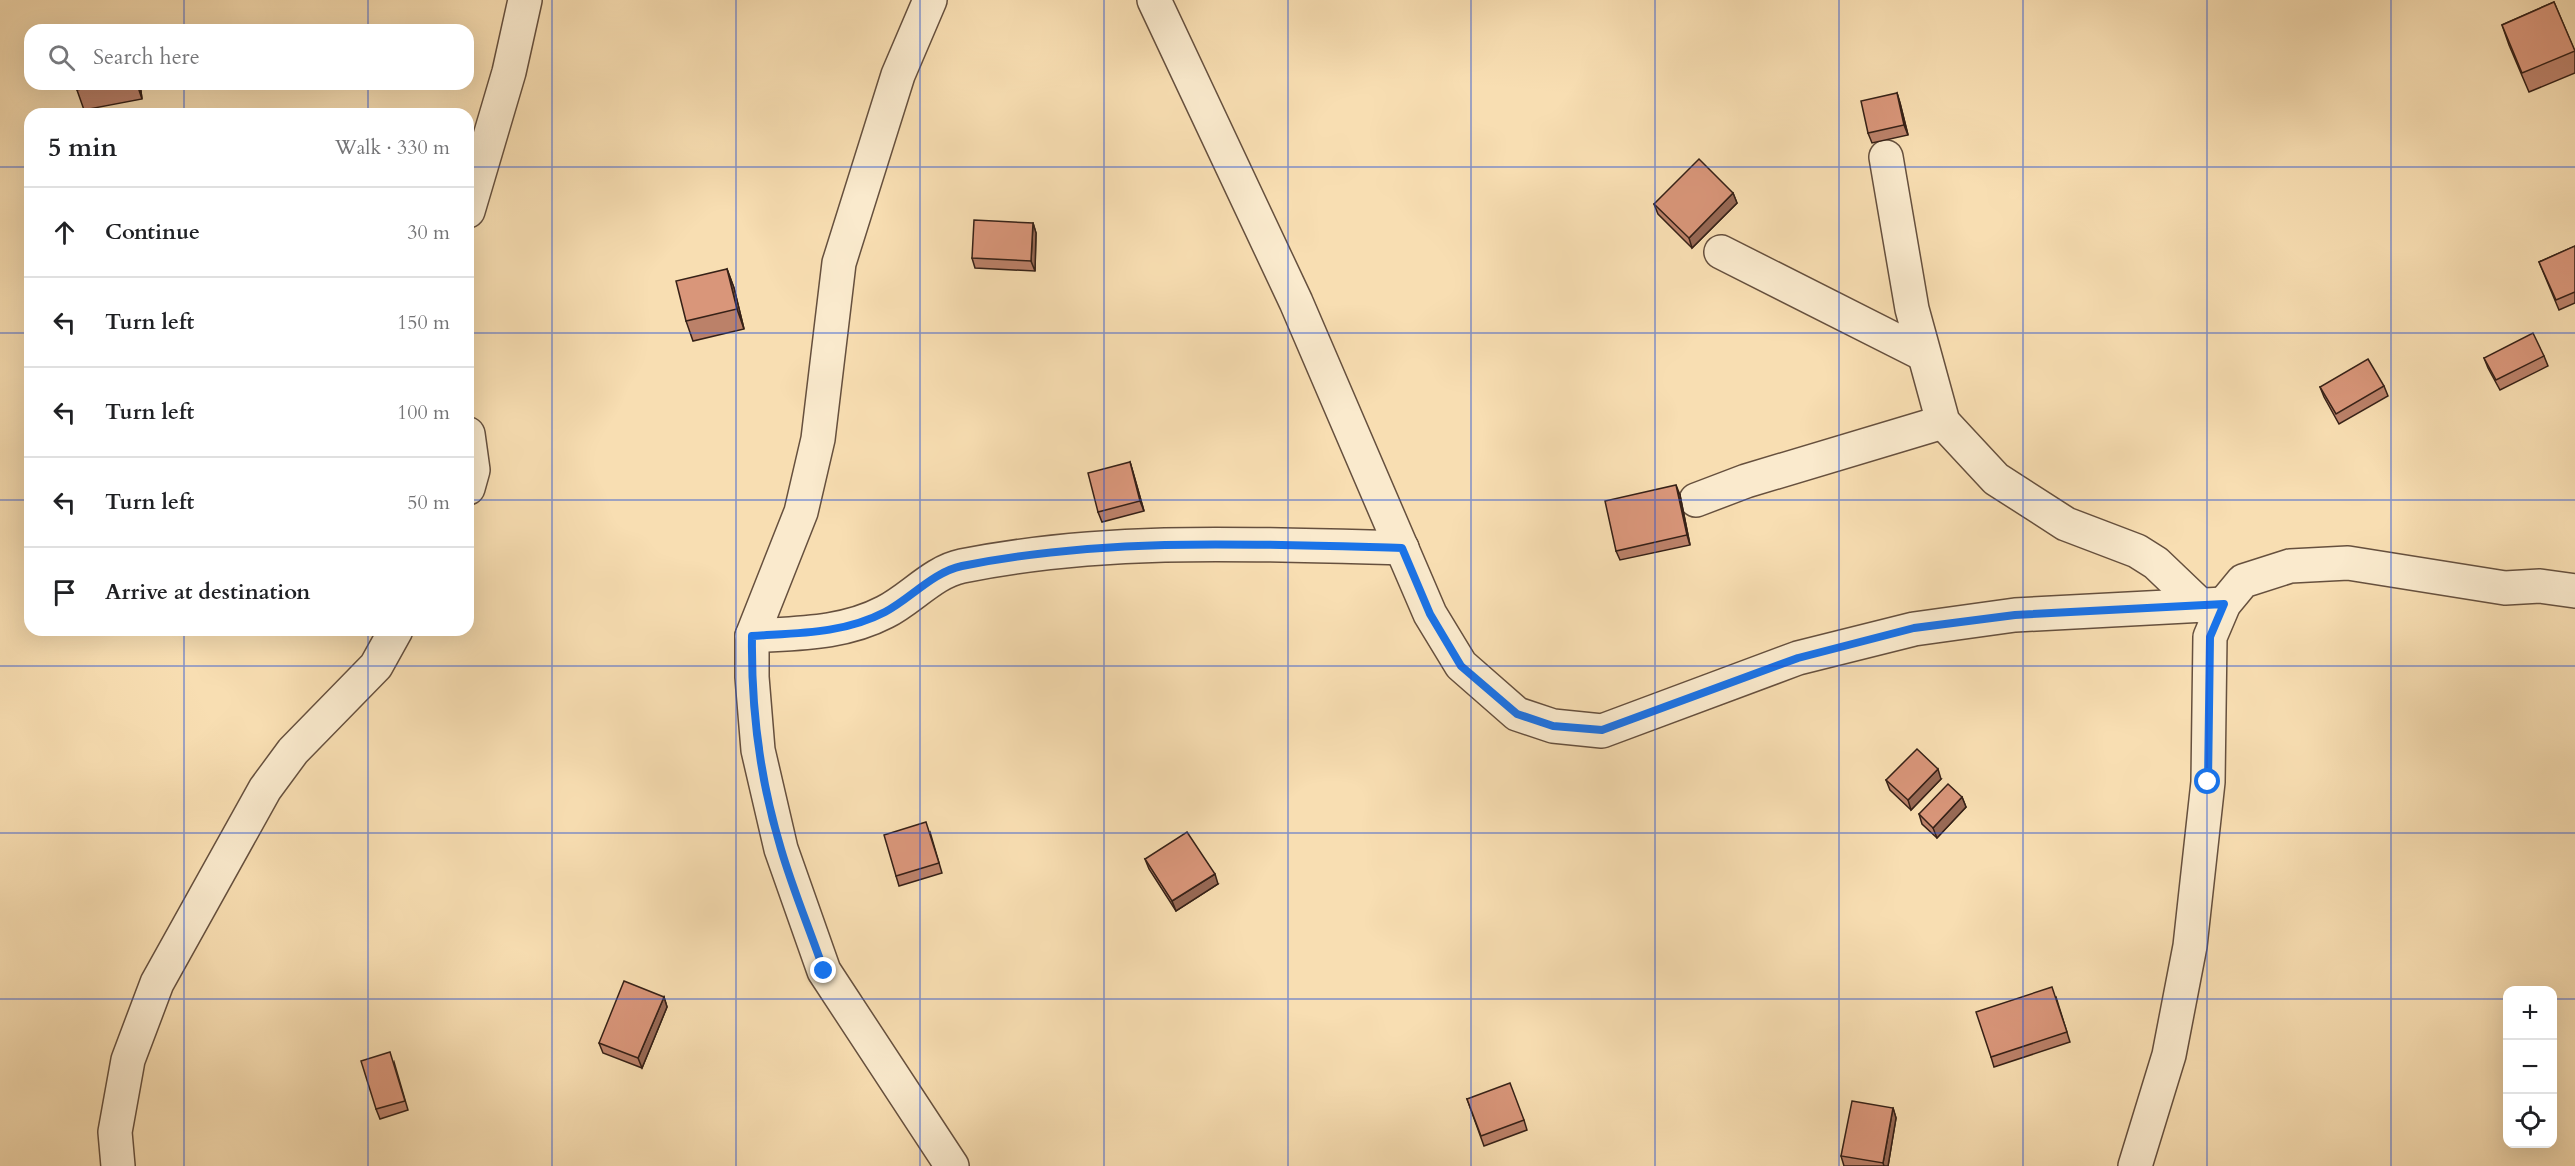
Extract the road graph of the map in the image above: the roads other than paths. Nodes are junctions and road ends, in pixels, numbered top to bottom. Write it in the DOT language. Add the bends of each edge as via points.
graph roads {
  1 [pos="525,0"];
  2 [pos="930,0"];
  3 [pos="1154,0"];
  4 [pos="1886,157"];
  5 [pos="474,191"];
  6 [pos="1720,252"];
  7 [pos="1923,354"];
  8 [pos="1943,422"];
  9 [pos="1696,500"];
  10 [pos="1402,548"];
  11 [pos="2575,591"];
  12 [pos="2212,605"];
  13 [pos="393,636"];
  14 [pos="752,636"];
  15 [pos="118,1166"];
  16 [pos="952,1166"];
  17 [pos="2135,1166"];
  1 -- 5 [label="street" via="509,72"];
  2 -- 14 [label="street" via="898,75 839,263 816,449 801,512"];
  3 -- 10 [label="street" via="1296,302"];
  4 -- 7 [label="street"];
  6 -- 7 [label="street"];
  7 -- 8 [label="street"];
  8 -- 9 [label="street" via="1746,481"];
  8 -- 12 [label="street" via="1996,480 2066,524 2138,551"];
  10 -- 12 [label="street" via="1430,614 1461,666 1517,714 1553,726 1602,730 1798,658 1914,628 2015,615"];
  10 -- 14 [label="street" via="1222,543 1014,556 958,567 886,612 856,625"];
  11 -- 12 [label="street" via="2540,586 2505,588 2348,563 2290,566 2243,581"];
  12 -- 17 [label="street" via="2208,782 2190,946 2169,1055"];
  13 -- 15 [label="street" via="376,666 293,751 264,789 157,983 128,1060 116,1132"];
  14 -- 16 [label="street" via="758,750 781,849 824,971"];
}
